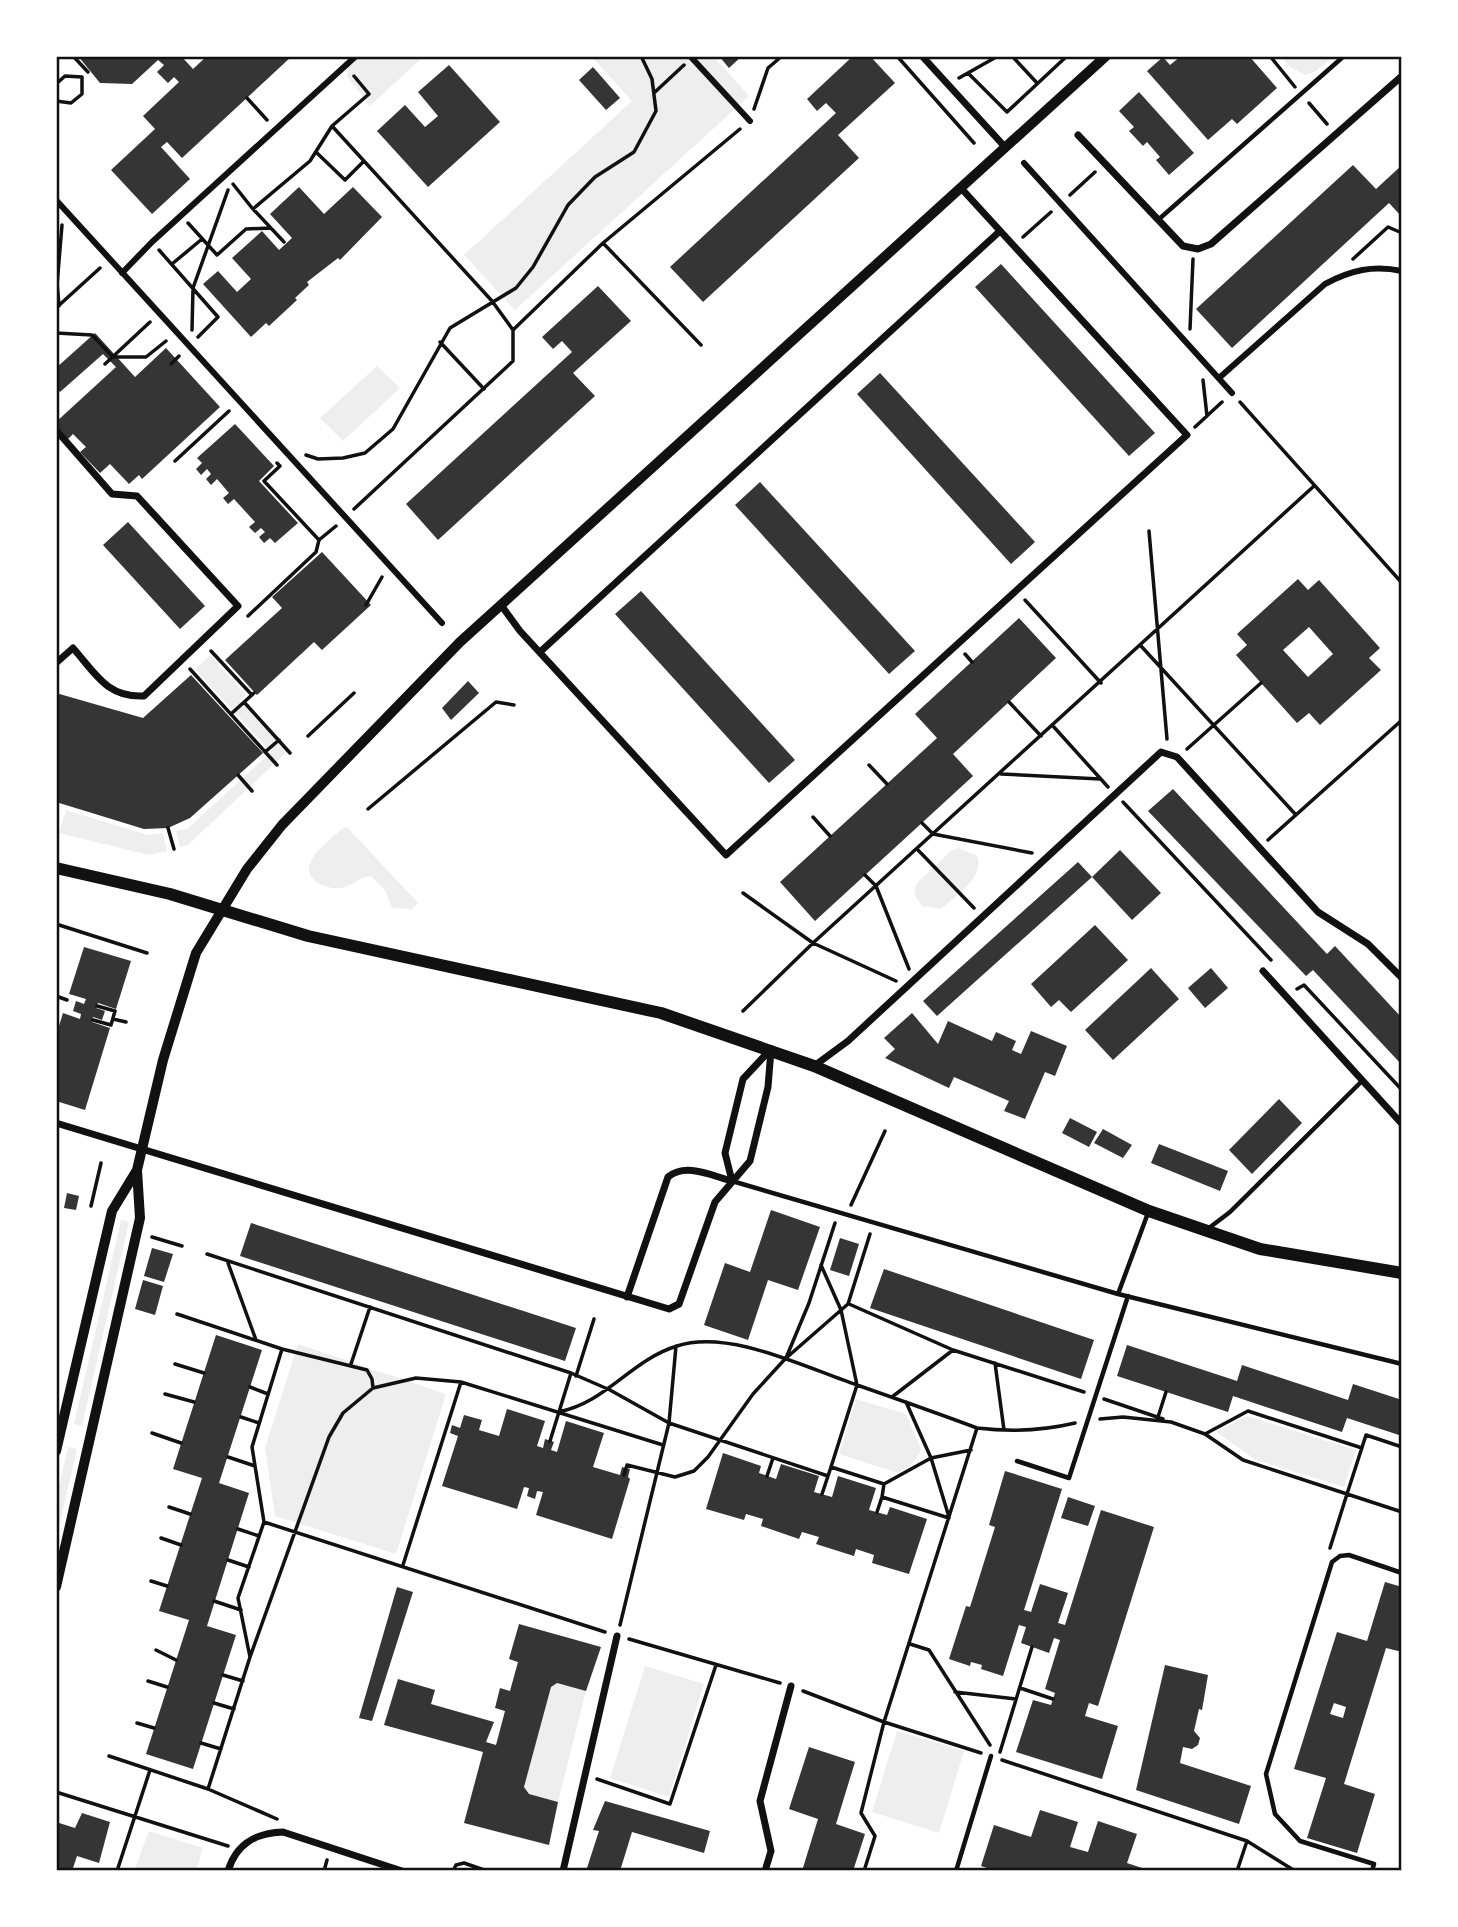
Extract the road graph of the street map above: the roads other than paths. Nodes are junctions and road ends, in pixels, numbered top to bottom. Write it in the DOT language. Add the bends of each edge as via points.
graph roads {
  1 [pos="356,56"];
  2 [pos="922,56"];
  3 [pos="1106,56"];
  4 [pos="1344,56"];
  5 [pos="691,57"];
  6 [pos="1402,76"];
  7 [pos="750,121"];
  8 [pos="1079,135"];
  9 [pos="1005,147"];
  10 [pos="1024,163"];
  11 [pos="960,187"];
  12 [pos="56,200"];
  13 [pos="1158,220"];
  14 [pos="1000,231"];
  15 [pos="1402,271"];
  16 [pos="122,273"];
  17 [pos="1219,378"];
  18 [pos="1232,393"];
  19 [pos="56,430"];
  20 [pos="501,605"];
  21 [pos="442,623"];
  22 [pos="540,652"];
  23 [pos="56,663"];
  24 [pos="56,868"];
  25 [pos="220,910"];
  26 [pos="1263,971"];
  27 [pos="1402,978"];
  28 [pos="771,1049"];
  29 [pos="814,1066"];
  30 [pos="1362,1081"];
  31 [pos="56,1123"];
  32 [pos="1402,1124"];
  33 [pos="142,1150"];
  34 [pos="137,1170"];
  35 [pos="732,1181"];
  36 [pos="1149,1212"];
  37 [pos="1205,1232"];
  38 [pos="1402,1273"];
  39 [pos="1118,1294"];
  40 [pos="1128,1296"];
  41 [pos="627,1297"];
  42 [pos="1402,1364"];
  43 [pos="56,1451"];
  44 [pos="1017,1461"];
  45 [pos="1402,1573"];
  46 [pos="56,1587"];
  47 [pos="617,1636"];
  48 [pos="791,1686"];
  49 [pos="991,1756"];
  50 [pos="228,1871"];
  51 [pos="402,1871"];
  52 [pos="563,1871"];
  53 [pos="765,1871"];
  54 [pos="956,1871"];
  55 [pos="1372,1871"];
  1 -- 16 [label="street"];
  2 -- 9 [label="street"];
  3 -- 9 [label="street"];
  4 -- 13 [label="lane"];
  5 -- 7 [label="street"];
  6 -- 13 [label="street" via="1211,244 1183,246"];
  8 -- 13 [label="street"];
  9 -- 11 [label="street"];
  10 -- 17 [label="street"];
  11 -- 14 [label="street"];
  11 -- 20 [label="street"];
  12 -- 16 [label="street"];
  14 -- 22 [label="street"];
  14 -- 22 [label="street" via="1187,435 726,855"];
  15 -- 17 [label="street" via="1366,268 1325,284"];
  16 -- 21 [label="street"];
  17 -- 18 [label="street"];
  19 -- 23 [label="street" via="112,494 136,496 239,606 144,696 126,697 108,688 73,648"];
  20 -- 22 [label="street"];
  20 -- 25 [label="street" via="317,786 254,860"];
  24 -- 25 [label="main road"];
  25 -- 28 [label="main road" via="308,936 661,1013"];
  25 -- 33 [label="street" via="196,953"];
  26 -- 30 [label="street"];
  27 -- 29 [label="street" via="1368,944 1318,912 1177,757 1161,752 848,1041"];
  28 -- 29 [label="main road"];
  28 -- 35 [label="street" via="768,1087 750,1161"];
  28 -- 35 [label="street" via="743,1079 725,1153"];
  29 -- 36 [label="main road"];
  30 -- 32 [label="street"];
  30 -- 37 [label="lane"];
  31 -- 33 [label="street"];
  33 -- 34 [label="street"];
  33 -- 41 [label="street"];
  34 -- 43 [label="street" via="112,1211"];
  34 -- 46 [label="street" via="141,1218"];
  35 -- 39 [label="lane"];
  35 -- 41 [label="street" via="715,1202 679,1304 668,1309"];
  35 -- 41 [label="street" via="684,1170 668,1177"];
  36 -- 37 [label="main road"];
  36 -- 39 [label="lane"];
  37 -- 38 [label="main road" via="1260,1249"];
  39 -- 40 [label="lane"];
  40 -- 42 [label="lane"];
  40 -- 44 [label="lane" via="1069,1478"];
  45 -- 55 [label="lane" via="1349,1555 1332,1562 1266,1774 1275,1814 1300,1841 1374,1864"];
  47 -- 52 [label="street"];
  48 -- 53 [label="street" via="760,1801 771,1851"];
  49 -- 54 [label="lane"];
  50 -- 51 [label="street" via="239,1849 263,1832 283,1832"];
}
